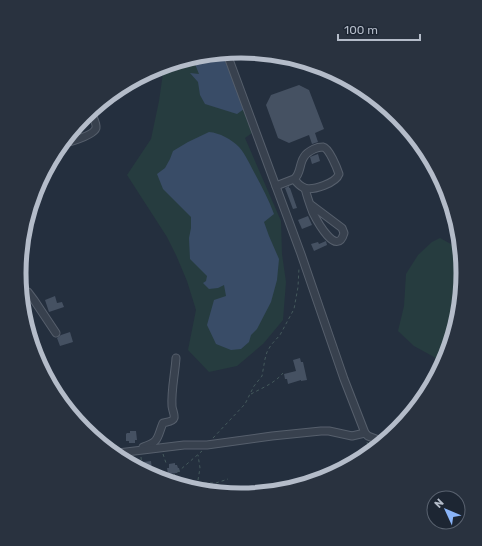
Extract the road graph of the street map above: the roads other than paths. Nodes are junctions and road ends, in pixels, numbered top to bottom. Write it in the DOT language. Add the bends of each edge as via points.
graph roads {
  1 [pos="228,58"];
  2 [pos="93,117"];
  3 [pos="70,141"];
  4 [pos="294,179"];
  5 [pos="276,186"];
  6 [pos="305,188"];
  7 [pos="310,204"];
  8 [pos="27,292"];
  9 [pos="56,333"];
  10 [pos="176,358"];
  11 [pos="365,433"];
  12 [pos="377,440"];
  13 [pos="138,451"];
  14 [pos="123,453"];
  1 -- 5 [label="street"];
  2 -- 3 [label="street" via="96,125 94,131"];
  4 -- 5 [label="street"];
  4 -- 6 [label="street"];
  4 -- 6 [label="street" via="298,176 305,154 313,149 325,148 339,176 329,183 312,189"];
  5 -- 11 [label="street"];
  6 -- 7 [label="street"];
  7 -- 7 [label="street" via="322,228 335,242 339,242 344,233 342,228"];
  8 -- 9 [label="street"];
  10 -- 13 [label="street" via="172,403 174,419 163,423 154,443"];
  11 -- 12 [label="street"];
  11 -- 13 [label="street" via="350,436 320,431 207,446 184,445"];
  13 -- 14 [label="street"];
}
